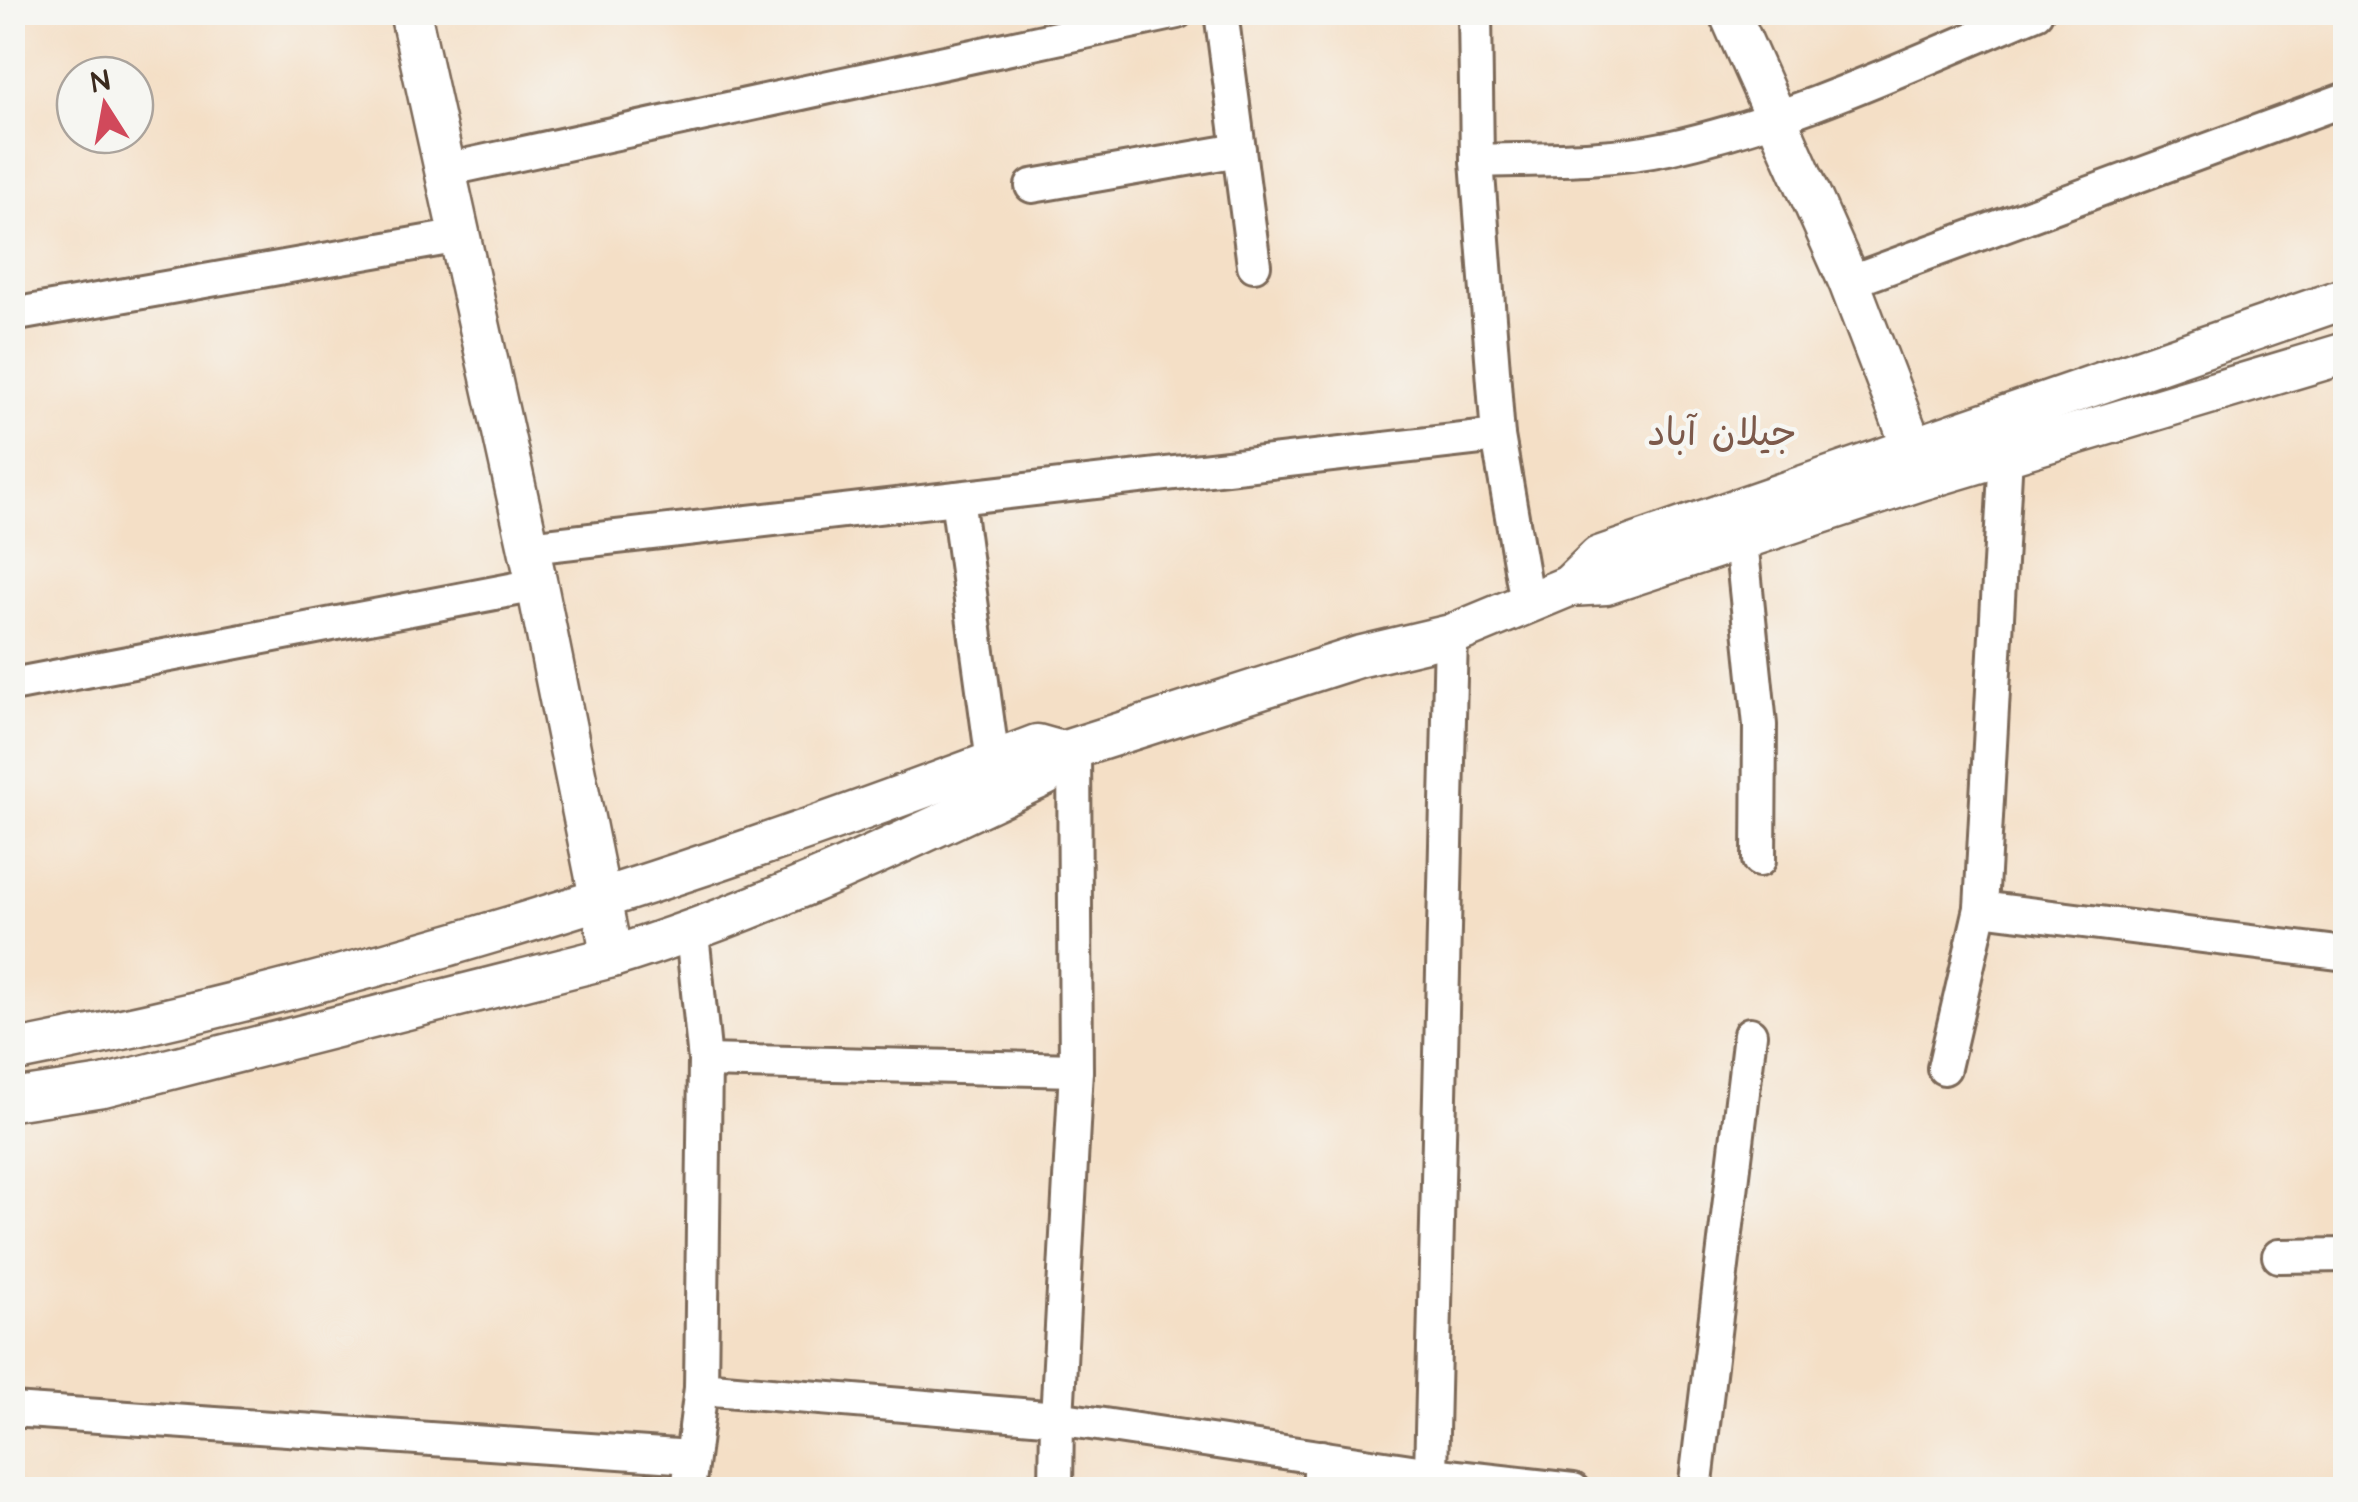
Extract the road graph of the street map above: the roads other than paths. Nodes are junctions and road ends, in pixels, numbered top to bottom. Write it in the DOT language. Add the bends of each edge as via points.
graph roads {
  1 [pos="410,12"];
  2 [pos="1177,12"];
  3 [pos="1221,12"];
  4 [pos="1476,12"];
  5 [pos="1730,12"];
  6 [pos="2036,12"];
  7 [pos="2346,99"];
  8 [pos="1777,119"];
  9 [pos="1240,150"];
  10 [pos="1477,161"];
  11 [pos="445,170"];
  12 [pos="1032,186"];
  13 [pos="460,236"];
  14 [pos="1254,265"];
  15 [pos="1849,282"];
  16 [pos="2346,298"];
  17 [pos="12,315"];
  18 [pos="2346,353"];
  19 [pos="1498,436"];
  20 [pos="2006,454"];
  21 [pos="1918,462"];
  22 [pos="958,498"];
  23 [pos="1742,541"];
  24 [pos="533,566"];
  25 [pos="1570,586"];
  26 [pos="1527,604"];
  27 [pos="1451,635"];
  28 [pos="12,685"];
  29 [pos="1068,750"];
  30 [pos="993,762"];
  31 [pos="1758,860"];
  32 [pos="713,862"];
  33 [pos="600,900"];
  34 [pos="1981,908"];
  35 [pos="706,926"];
  36 [pos="2346,954"];
  37 [pos="612,957"];
  38 [pos="1750,1034"];
  39 [pos="12,1052"];
  40 [pos="705,1061"];
  41 [pos="1944,1068"];
  42 [pos="1076,1070"];
  43 [pos="12,1100"];
  44 [pos="2346,1255"];
  45 [pos="2278,1256"];
  46 [pos="701,1388"];
  47 [pos="12,1410"];
  48 [pos="1056,1418"];
  49 [pos="690,1473"];
  50 [pos="1320,1473"];
  51 [pos="1431,1474"];
  52 [pos="1056,1490"];
  53 [pos="1573,1490"];
  54 [pos="1696,1490"];
  1 -- 11 [label="street"];
  2 -- 11 [label="street"];
  3 -- 9 [label="street"];
  4 -- 10 [label="street"];
  5 -- 8 [label="street"];
  6 -- 8 [label="street"];
  7 -- 15 [label="street"];
  8 -- 10 [label="street" via="1630,154"];
  8 -- 15 [label="street"];
  9 -- 12 [label="street"];
  9 -- 14 [label="street"];
  10 -- 19 [label="street"];
  11 -- 13 [label="street"];
  13 -- 17 [label="street"];
  13 -- 24 [label="street"];
  15 -- 21 [label="street"];
  16 -- 21 [label="street"];
  18 -- 20 [label="street"];
  19 -- 22 [label="street"];
  19 -- 26 [label="street"];
  20 -- 21 [label="street"];
  20 -- 34 [label="street"];
  21 -- 23 [label="street"];
  21 -- 25 [label="street" via="1598,557"];
  22 -- 24 [label="street"];
  22 -- 30 [label="street"];
  23 -- 25 [label="street" via="1606,584"];
  23 -- 31 [label="street" via="1760,725"];
  24 -- 28 [label="street"];
  24 -- 33 [label="street"];
  25 -- 26 [label="street"];
  26 -- 27 [label="street"];
  27 -- 29 [label="street" via="1358,657"];
  27 -- 51 [label="street"];
  29 -- 30 [label="street" via="1037,745"];
  29 -- 35 [label="street" via="1044,776"];
  29 -- 42 [label="street"];
  30 -- 32 [label="street"];
  32 -- 33 [label="street"];
  32 -- 35 [label="street"];
  33 -- 37 [label="street"];
  33 -- 39 [label="street" via="150,1026"];
  34 -- 36 [label="street"];
  34 -- 41 [label="street"];
  35 -- 37 [label="street"];
  35 -- 40 [label="street"];
  37 -- 43 [label="street" via="104,1086"];
  38 -- 54 [label="street"];
  40 -- 42 [label="street"];
  40 -- 46 [label="street"];
  42 -- 48 [label="street"];
  44 -- 45 [label="street"];
  46 -- 48 [label="street"];
  46 -- 49 [label="street"];
  47 -- 49 [label="street"];
  48 -- 50 [label="street"];
  48 -- 52 [label="street"];
  50 -- 51 [label="street"];
  51 -- 53 [label="street"];
}
